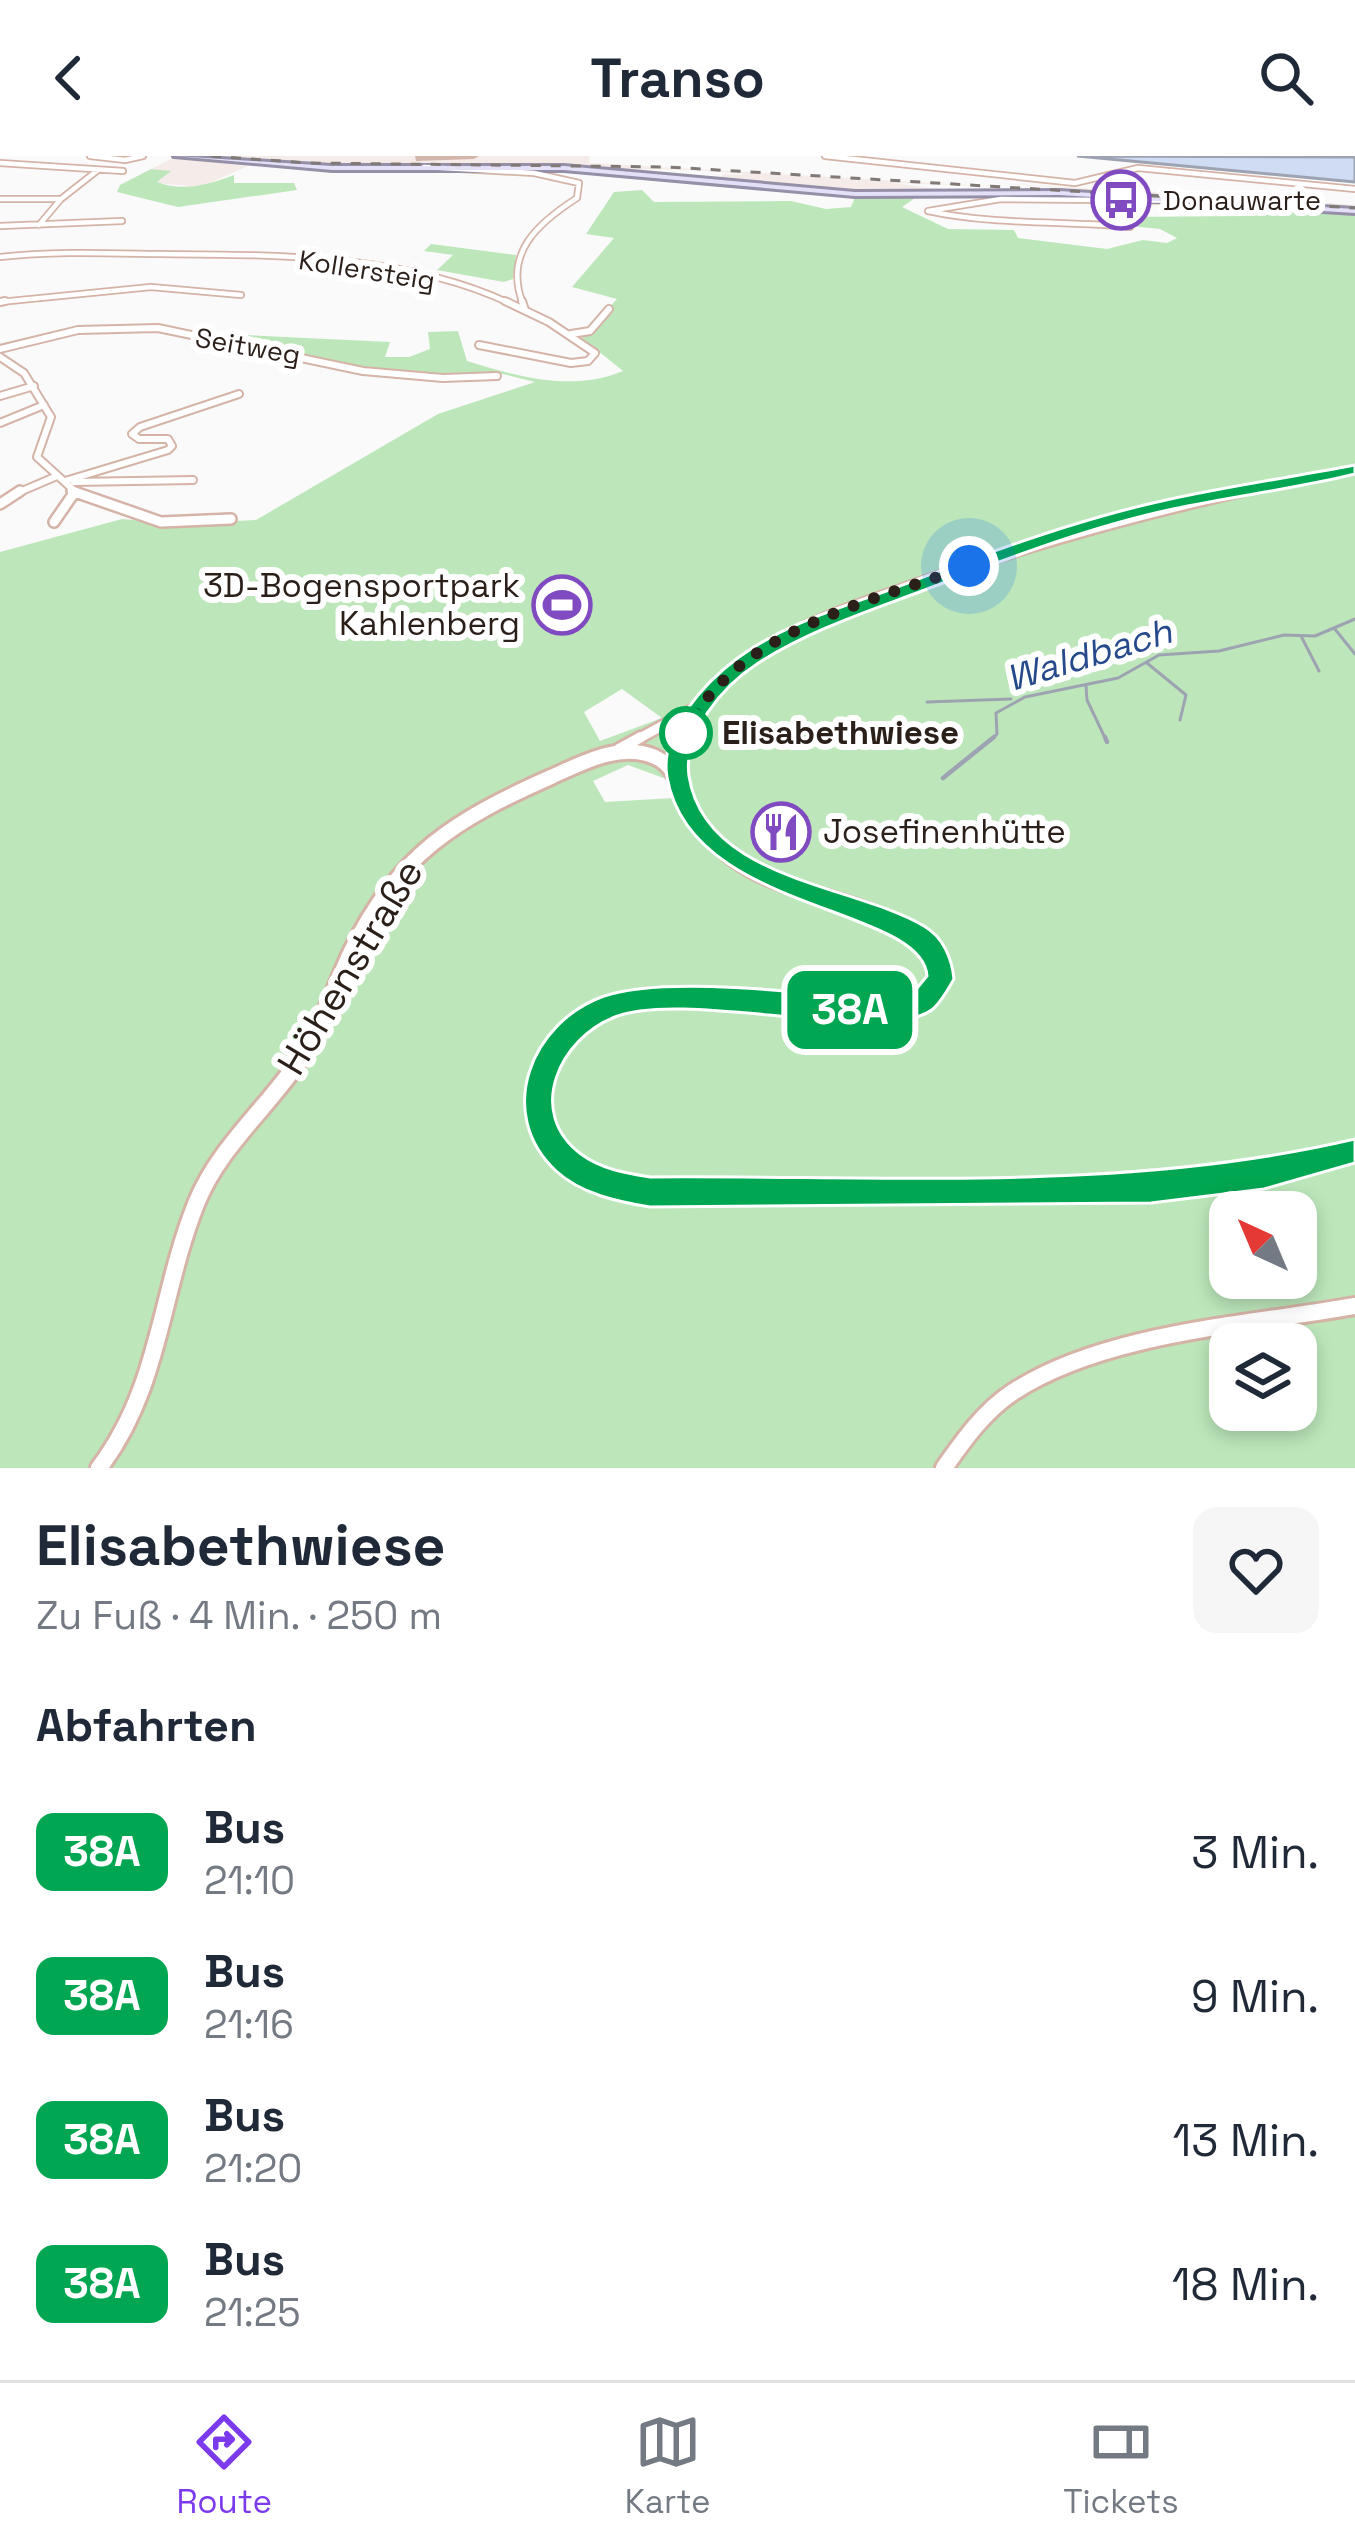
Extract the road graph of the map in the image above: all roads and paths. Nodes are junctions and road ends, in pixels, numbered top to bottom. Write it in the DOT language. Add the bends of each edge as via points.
graph roads {
  1 [pos="90,156"];
  2 [pos="143,156"];
  3 [pos="177,156"];
  4 [pos="825,156"];
  5 [pos="0,163"];
  6 [pos="424,167"];
  7 [pos="98,170"];
  8 [pos="124,171"];
  9 [pos="722,174"];
  10 [pos="983,174"];
  11 [pos="711,183"];
  12 [pos="1355,188"];
  13 [pos="998,194"];
  14 [pos="1077,197"];
  15 [pos="0,199"];
  16 [pos="61,199"];
  17 [pos="1355,211"];
  18 [pos="122,221"];
  19 [pos="39,225"];
  20 [pos="0,226"];
  21 [pos="1130,227"];
  22 [pos="0,258"];
  23 [pos="241,295"];
  24 [pos="0,302"];
  25 [pos="609,309"];
  26 [pos="525,310"];
  27 [pos="571,334"];
  28 [pos="478,345"];
  29 [pos="0,353"];
  30 [pos="497,376"];
  31 [pos="34,386"];
  32 [pos="239,394"];
  33 [pos="0,396"];
  34 [pos="44,405"];
  35 [pos="0,423"];
  36 [pos="1355,470"];
  37 [pos="61,479"];
  38 [pos="193,480"];
  39 [pos="74,493"];
  40 [pos="0,504"];
  41 [pos="231,519"];
  42 [pos="54,522"];
  43 [pos="700,706"];
  44 [pos="620,753"];
  45 [pos="678,776"];
  46 [pos="1355,1153"];
  47 [pos="1355,1306"];
  48 [pos="99,1468"];
  49 [pos="944,1468"];
  1 -- 2 [label="street"];
  3 -- 6 [label="main road"];
  4 -- 10 [label="street"];
  5 -- 7 [label="street"];
  6 -- 11 [label="main road" via="577,168"];
  6 -- 26 [label="street" via="579,182 577,198 542,220 524,245 517,289"];
  7 -- 8 [label="street"];
  7 -- 16 [label="street"];
  9 -- 11 [label="street"];
  10 -- 12 [label="street" via="1075,182 1156,170"];
  10 -- 13 [label="street"];
  11 -- 13 [label="main road"];
  13 -- 14 [label="main road"];
  14 -- 17 [label="main road"];
  14 -- 21 [label="street" via="928,211"];
  15 -- 16 [label="street"];
  16 -- 19 [label="street"];
  18 -- 19 [label="street"];
  19 -- 20 [label="street"];
  22 -- 26 [label="street, Kollersteig" via="76,251 313,260 430,277"];
  23 -- 24 [label="street" via="103,288"];
  25 -- 27 [label="street" via="590,331"];
  26 -- 27 [label="street, Kollersteig"];
  27 -- 28 [label="street" via="595,353 588,362"];
  29 -- 30 [label="street, Seitweg" via="77,330 158,328 363,371"];
  29 -- 31 [label="street"];
  31 -- 33 [label="street"];
  31 -- 34 [label="street"];
  32 -- 37 [label="street" via="132,434 167,439 168,450"];
  34 -- 35 [label="street"];
  34 -- 37 [label="street" via="51,427 37,457"];
  36 -- 43 [label="street, Höhenstraße" via="1166,505 950,572 775,643"];
  37 -- 38 [label="street"];
  37 -- 39 [label="street"];
  37 -- 40 [label="street"];
  39 -- 41 [label="street" via="160,522"];
  39 -- 42 [label="street"];
  43 -- 44 [label="street, Höhenstraße"];
  43 -- 45 [label="street, Höhenstraße"];
  44 -- 45 [label="street" via="658,758"];
  44 -- 48 [label="street, Höhenstraße" via="456,820 416,852 381,897 299,1060 208,1178 186,1231 147,1389"];
  45 -- 46 [label="street" via="693,815 726,853 772,881 917,934 939,960 940,979 922,1002 889,1011 660,1000 590,1014 554,1047 537,1096 545,1134 581,1172 650,1192 1151,1188 1264,1175"];
  47 -- 49 [label="street" via="1059,1368 998,1403"];
}
